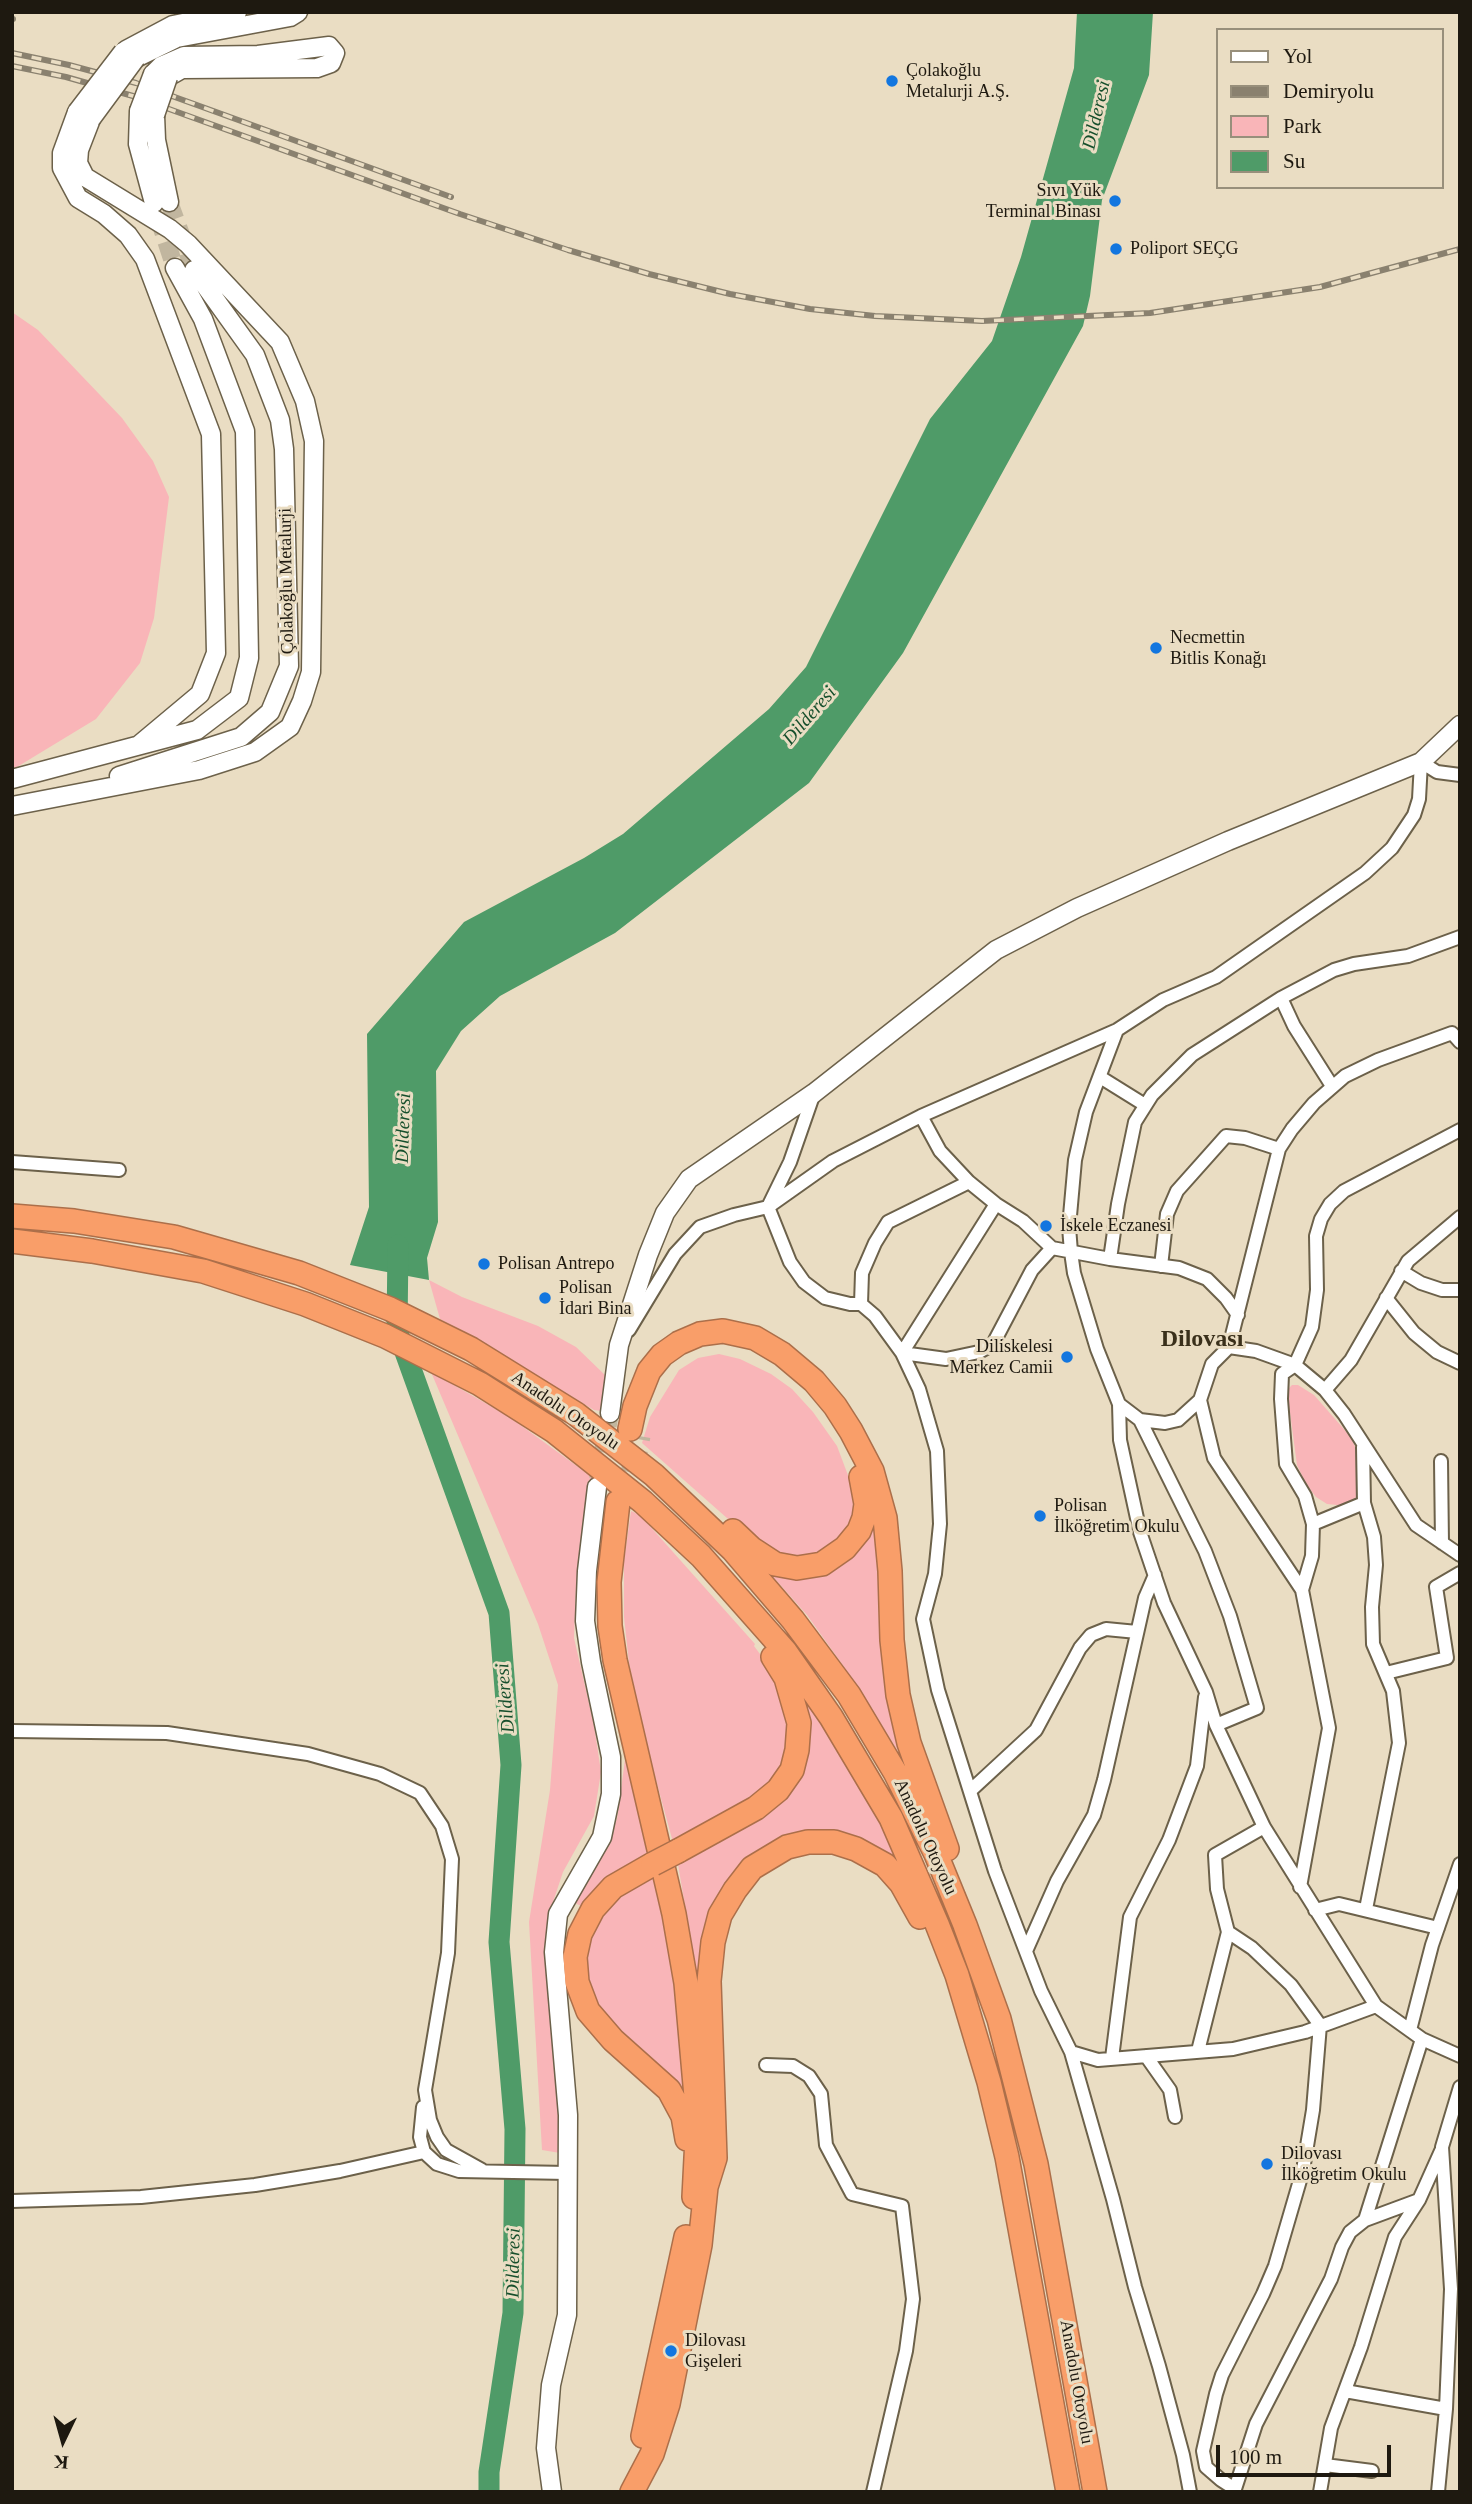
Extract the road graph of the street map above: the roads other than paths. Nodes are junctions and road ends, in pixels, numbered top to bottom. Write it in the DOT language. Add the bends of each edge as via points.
graph roads {
  1 [pos="237,12"];
  2 [pos="298,12"];
  3 [pos="161,76"];
  4 [pos="84,115"];
  5 [pos="162,202"];
  6 [pos="1460,725"];
  7 [pos="139,745"];
  8 [pos="1421,762"];
  9 [pos="1460,775"];
  10 [pos="12,779"];
  11 [pos="46,799"];
  12 [pos="12,806"];
  13 [pos="1460,937"];
  14 [pos="1281,998"];
  15 [pos="1117,1030"];
  16 [pos="1457,1033"];
  17 [pos="1100,1077"];
  18 [pos="1332,1086"];
  19 [pos="814,1093"];
  20 [pos="1145,1105"];
  21 [pos="921,1116"];
  22 [pos="1460,1130"];
  23 [pos="1279,1149"];
  24 [pos="12,1162"];
  25 [pos="119,1170"];
  26 [pos="969,1182"];
  27 [pos="996,1204"];
  28 [pos="768,1207"];
  29 [pos="12,1216"];
  30 [pos="1460,1217"];
  31 [pos="12,1241"];
  32 [pos="1052,1248"];
  33 [pos="1071,1252"];
  34 [pos="1110,1259"];
  35 [pos="1161,1266"];
  36 [pos="1401,1271"];
  37 [pos="1460,1290"];
  38 [pos="1386,1298"];
  39 [pos="861,1304"];
  40 [pos="1238,1315"];
  41 [pos="620,1345"];
  42 [pos="1229,1346"];
  43 [pos="902,1353"];
  44 [pos="1460,1363"];
  45 [pos="1295,1365"];
  46 [pos="1325,1390"];
  47 [pos="1200,1400"];
  48 [pos="1119,1404"];
  49 [pos="610,1413"];
  50 [pos="1140,1420"];
  51 [pos="1363,1447"];
  52 [pos="1441,1461"];
  53 [pos="654,1475"];
  54 [pos="597,1487"];
  55 [pos="1364,1503"];
  56 [pos="629,1504"];
  57 [pos="1313,1524"];
  58 [pos="1441,1542"];
  59 [pos="1460,1555"];
  60 [pos="1460,1573"];
  61 [pos="1155,1575"];
  62 [pos="1302,1590"];
  63 [pos="1137,1632"];
  64 [pos="1386,1673"];
  65 [pos="1206,1692"];
  66 [pos="1216,1725"];
  67 [pos="12,1731"];
  68 [pos="970,1791"];
  69 [pos="1264,1828"];
  70 [pos="1460,1864"];
  71 [pos="1300,1887"];
  72 [pos="1366,1909"];
  73 [pos="1315,1910"];
  74 [pos="1438,1928"];
  75 [pos="1228,1932"];
  76 [pos="1026,1951"];
  77 [pos="980,1966"];
  78 [pos="1376,2006"];
  79 [pos="1320,2025"];
  80 [pos="1410,2031"];
  81 [pos="1422,2039"];
  82 [pos="1198,2051"];
  83 [pos="1071,2052"];
  84 [pos="1146,2056"];
  85 [pos="1460,2056"];
  86 [pos="1112,2058"];
  87 [pos="766,2065"];
  88 [pos="989,2081"];
  89 [pos="1460,2087"];
  90 [pos="425,2090"];
  91 [pos="1175,2117"];
  92 [pos="1442,2147"];
  93 [pos="424,2152"];
  94 [pos="481,2170"];
  95 [pos="561,2173"];
  96 [pos="700,2193"];
  97 [pos="1419,2200"];
  98 [pos="12,2201"];
  99 [pos="1365,2220"];
  100 [pos="1460,2297"];
  101 [pos="1450,2310"];
  102 [pos="1345,2391"];
  103 [pos="1446,2409"];
  104 [pos="1203,2451"];
  105 [pos="1183,2455"];
  106 [pos="1325,2465"];
  107 [pos="1372,2471"];
  108 [pos="1235,2490"];
  109 [pos="552,2492"];
  110 [pos="620,2492"];
  111 [pos="632,2492"];
  112 [pos="873,2492"];
  113 [pos="1068,2492"];
  114 [pos="1095,2492"];
  115 [pos="1190,2492"];
  116 [pos="1321,2492"];
  117 [pos="1438,2492"];
  1 -- 4 [label="main road, bridge" via="173,25 123,52"];
  2 -- 4 [label="main road, bridge" via="177,38 136,58"];
  3 -- 3 [label="main road" via="195,68 317,68 331,64 335,53 329,46 258,55 184,56 161,66"];
  3 -- 5 [label="main road, bridge" via="147,113 156,140"];
  4 -- 7 [label="main road" via="62,153 62,168 78,198 128,235 145,259 211,434 216,653 200,694"];
  4 -- 11 [label="main road" via="78,163 85,177 188,244 281,342 305,401 314,441 311,672 290,727 255,752 199,770"];
  6 -- 8 [label="main road"];
  7 -- 10 [label="main road, Çolakoğlu Metalurji"];
  7 -- 11 [label="main road, Çolakoğlu Metalurji" via="197,730 239,698 249,658 245,431 184,269 255,355 280,420 289,667 270,712 242,737"];
  8 -- 9 [label="street" via="1437,772"];
  8 -- 15 [label="street" via="1419,799 1413,815 1392,848 1365,873 1216,977 1163,1000"];
  8 -- 19 [label="main road" via="1228,841 1077,908 996,950"];
  11 -- 12 [label="main road"];
  13 -- 14 [label="street" via="1408,956 1334,970"];
  14 -- 18 [label="street"];
  14 -- 20 [label="street" via="1192,1055"];
  15 -- 17 [label="street"];
  15 -- 21 [label="street"];
  16 -- 18 [label="street" via="1378,1060"];
  17 -- 20 [label="street"];
  17 -- 33 [label="street" via="1075,1160"];
  18 -- 23 [label="street"];
  19 -- 28 [label="street"];
  19 -- 41 [label="main road" via="689,1179 665,1213"];
  20 -- 34 [label="street" via="1135,1122"];
  21 -- 26 [label="street" via="940,1151"];
  21 -- 28 [label="street" via="833,1161"];
  22 -- 45 [label="street" via="1366,1178 1330,1204 1316,1236 1312,1327"];
  23 -- 35 [label="street" via="1226,1136 1177,1191 1167,1214"];
  23 -- 40 [label="street"];
  24 -- 25 [label="street"];
  26 -- 27 [label="street"];
  26 -- 39 [label="street" via="888,1222 862,1273"];
  27 -- 32 [label="street"];
  27 -- 43 [label="street"];
  28 -- 39 [label="street" via="790,1262 804,1282 825,1298"];
  28 -- 41 [label="street" via="700,1227 675,1254"];
  29 -- 53 [label="highway, Anadolu Otoyolu" via="174,1237 299,1273 390,1309 471,1349 576,1414"];
  30 -- 36 [label="street"];
  31 -- 56 [label="highway, Anadolu Otoyolu" via="204,1271 385,1336 480,1384 554,1431"];
  32 -- 33 [label="street"];
  32 -- 43 [label="street" via="1032,1270 993,1344 946,1359"];
  33 -- 34 [label="street"];
  33 -- 48 [label="street" via="1097,1349"];
  34 -- 35 [label="street"];
  35 -- 40 [label="street" via="1207,1279"];
  36 -- 37 [label="street" via="1442,1290"];
  36 -- 38 [label="street"];
  38 -- 44 [label="street" via="1414,1333"];
  38 -- 46 [label="street" via="1350,1360"];
  39 -- 43 [label="street"];
  40 -- 42 [label="street"];
  41 -- 49 [label="main road"];
  42 -- 45 [label="street"];
  42 -- 47 [label="street" via="1212,1364"];
  43 -- 68 [label="street" via="919,1389 937,1451 940,1524 923,1619 938,1690"];
  45 -- 46 [label="street"];
  45 -- 57 [label="street" via="1282,1374 1286,1464 1305,1496"];
  46 -- 51 [label="street"];
  47 -- 50 [label="street" via="1178,1420"];
  47 -- 62 [label="street" via="1214,1458"];
  48 -- 50 [label="street"];
  48 -- 61 [label="street" via="1120,1440 1140,1532"];
  50 -- 66 [label="street" via="1205,1551 1230,1616 1256,1708"];
  51 -- 55 [label="street"];
  51 -- 58 [label="street" via="1416,1525"];
  52 -- 58 [label="street"];
  53 -- 77 [label="highway, Anadolu Otoyolu" via="733,1550 849,1695 936,1854"];
  53 -- 77 [label="highway" via="716,1516 775,1564 797,1568 821,1564 845,1548 864,1518 860,1474 843,1438 795,1379 763,1356 714,1346 675,1363 659,1377 634,1432 641,1388 649,1371 662,1355 700,1334 723,1331 755,1338 782,1354 814,1381 851,1431 872,1471 885,1518 892,1640 906,1731 963,1889"];
  54 -- 95 [label="main road" via="585,1621 611,1756 611,1794 602,1837 558,1914 554,1952 568,2115"];
  55 -- 57 [label="street"];
  55 -- 64 [label="street" via="1376,1565 1373,1644"];
  56 -- 88 [label="highway, Anadolu Otoyolu" via="701,1556 785,1651 859,1762 891,1818 937,1924"];
  56 -- 96 [label="highway" via="609,1582 610,1626 686,1983"];
  56 -- 96 [label="highway, bridge" via="769,1651 786,1678 799,1723 792,1770 778,1790 756,1808 613,1887 593,1909 575,1957 577,1982 588,2011 669,2090 683,2116"];
  57 -- 62 [label="street" via="1312,1556"];
  58 -- 59 [label="street"];
  60 -- 64 [label="street" via="1436,1587 1447,1658"];
  61 -- 63 [label="street"];
  61 -- 65 [label="street"];
  62 -- 71 [label="street" via="1329,1728"];
  63 -- 68 [label="street" via="1106,1629 1091,1635 1036,1730"];
  63 -- 76 [label="street" via="1094,1815"];
  64 -- 72 [label="street" via="1394,1691 1399,1743"];
  65 -- 66 [label="street"];
  65 -- 86 [label="street" via="1197,1766 1169,1840 1130,1917"];
  66 -- 69 [label="street"];
  67 -- 90 [label="street" via="167,1732 308,1754 380,1774 420,1793 442,1826 452,1859 448,1954"];
  68 -- 76 [label="street"];
  69 -- 71 [label="street"];
  69 -- 75 [label="street" via="1215,1856 1217,1889"];
  70 -- 74 [label="street"];
  71 -- 73 [label="street"];
  72 -- 73 [label="street" via="1339,1904"];
  72 -- 74 [label="street"];
  73 -- 78 [label="street"];
  74 -- 80 [label="street"];
  75 -- 79 [label="street" via="1291,1985"];
  75 -- 82 [label="street"];
  76 -- 83 [label="street"];
  77 -- 114 [label="highway, Anadolu Otoyolu" via="1011,2062 1036,2164"];
  78 -- 79 [label="street"];
  78 -- 80 [label="street"];
  79 -- 82 [label="street" via="1233,2049"];
  79 -- 104 [label="street" via="1303,2170 1275,2266 1222,2375"];
  80 -- 81 [label="street"];
  81 -- 85 [label="street"];
  81 -- 99 [label="street"];
  82 -- 84 [label="street"];
  83 -- 86 [label="street" via="1098,2060"];
  83 -- 105 [label="street"];
  84 -- 86 [label="street"];
  84 -- 91 [label="street" via="1170,2090"];
  87 -- 112 [label="street" via="793,2066 809,2076 821,2094 826,2145 852,2194 902,2206 913,2299 906,2351"];
  88 -- 96 [label="highway" via="968,2042 916,1906 901,1883 885,1865 856,1849 834,1842 788,1847 752,1868 720,1915 713,1942 709,1981 715,2158"];
  88 -- 113 [label="highway, Anadolu Otoyolu"];
  89 -- 92 [label="street"];
  90 -- 93 [label="street" via="420,2137"];
  90 -- 94 [label="street" via="430,2120 446,2150"];
  92 -- 97 [label="street"];
  92 -- 101 [label="street"];
  93 -- 94 [label="street" via="438,2164 458,2171"];
  93 -- 98 [label="street" via="256,2185 141,2197"];
  94 -- 95 [label="street"];
  95 -- 109 [label="main road" via="566,2315 551,2385 545,2448"];
  96 -- 110 [label="highway" via="640,2452"];
  96 -- 111 [label="highway" via="700,2245 668,2404 652,2454"];
  97 -- 99 [label="street"];
  97 -- 102 [label="street" via="1395,2237"];
  99 -- 108 [label="street" via="1350,2232 1331,2279 1256,2424"];
  100 -- 101 [label="street"];
  101 -- 103 [label="street"];
  102 -- 103 [label="street"];
  102 -- 106 [label="street" via="1331,2428"];
  103 -- 117 [label="street"];
  104 -- 105 [label="street"];
  104 -- 108 [label="street" via="1206,2467"];
  105 -- 115 [label="street"];
  106 -- 107 [label="street"];
  106 -- 116 [label="street"];
}
